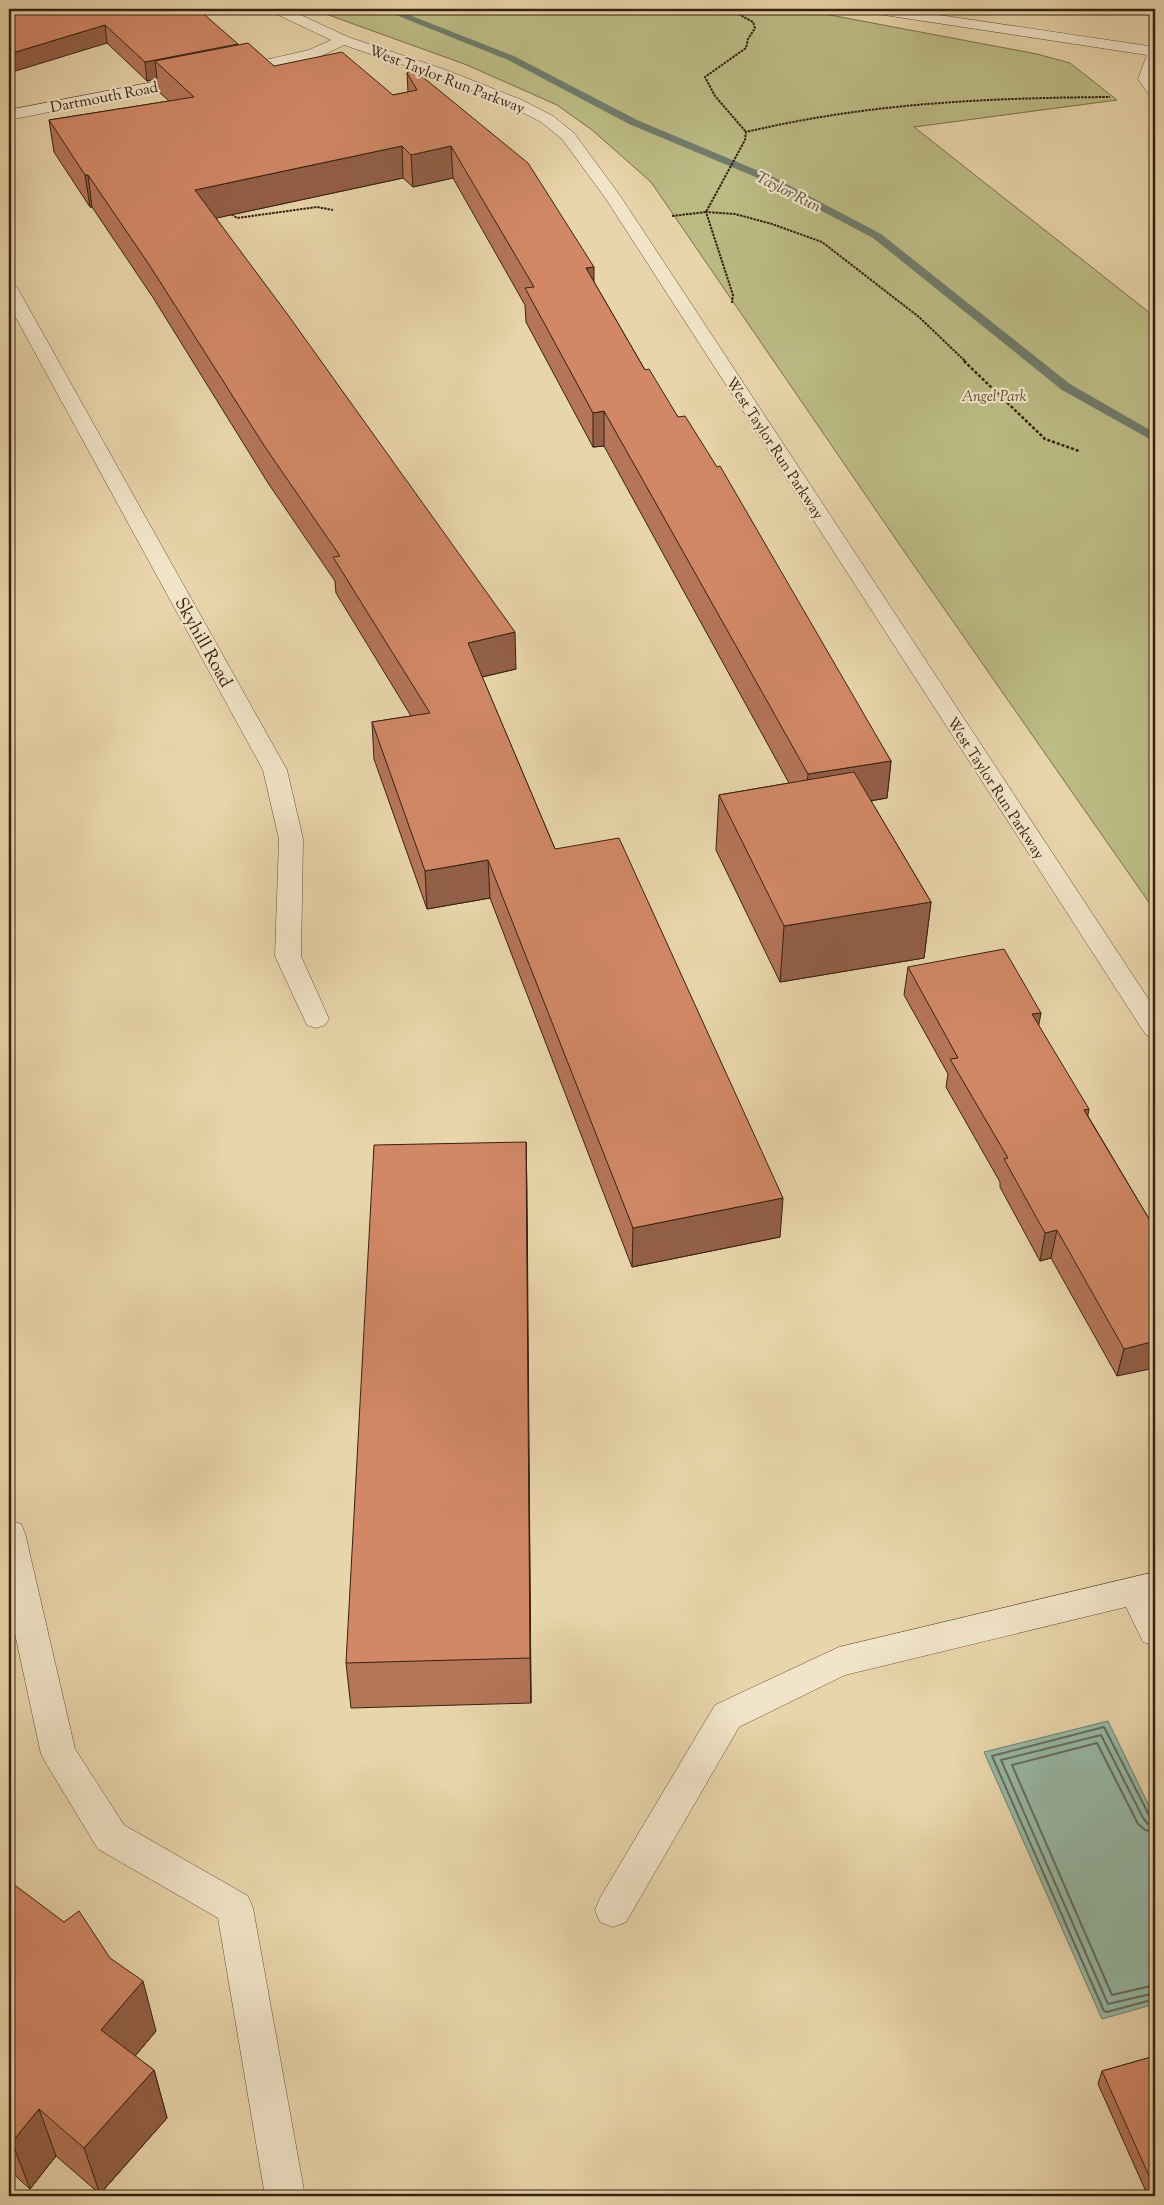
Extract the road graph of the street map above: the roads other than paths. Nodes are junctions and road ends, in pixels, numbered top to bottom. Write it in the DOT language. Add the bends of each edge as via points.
graph roads {
  1 [pos="277,9"];
  2 [pos="871,9"];
  3 [pos="343,40"];
  4 [pos="1155,53"];
  5 [pos="1155,92"];
  6 [pos="9,115"];
  7 [pos="9,290"];
  8 [pos="316,1019"];
  9 [pos="1155,1029"];
  10 [pos="9,1532"];
  11 [pos="1144,1588"];
  12 [pos="1155,1632"];
  13 [pos="614,1910"];
  14 [pos="285,2196"];
  1 -- 3 [label="street, West Taylor Run Parkway"];
  2 -- 4 [label="street"];
  3 -- 6 [label="street, Dartmouth Road" via="314,54"];
  3 -- 9 [label="street, West Taylor Run Parkway" via="441,73 516,103 547,119 568,136 628,221"];
  4 -- 5 [label="street" via="1146,79"];
  7 -- 8 [label="street, Skyhill Road" via="275,770 291,839 288,956"];
  10 -- 14 [label="street" via="58,1754 110,1837 235,1908"];
  11 -- 12 [label="street"];
  11 -- 13 [label="street" via="839,1662 728,1716"];
}
